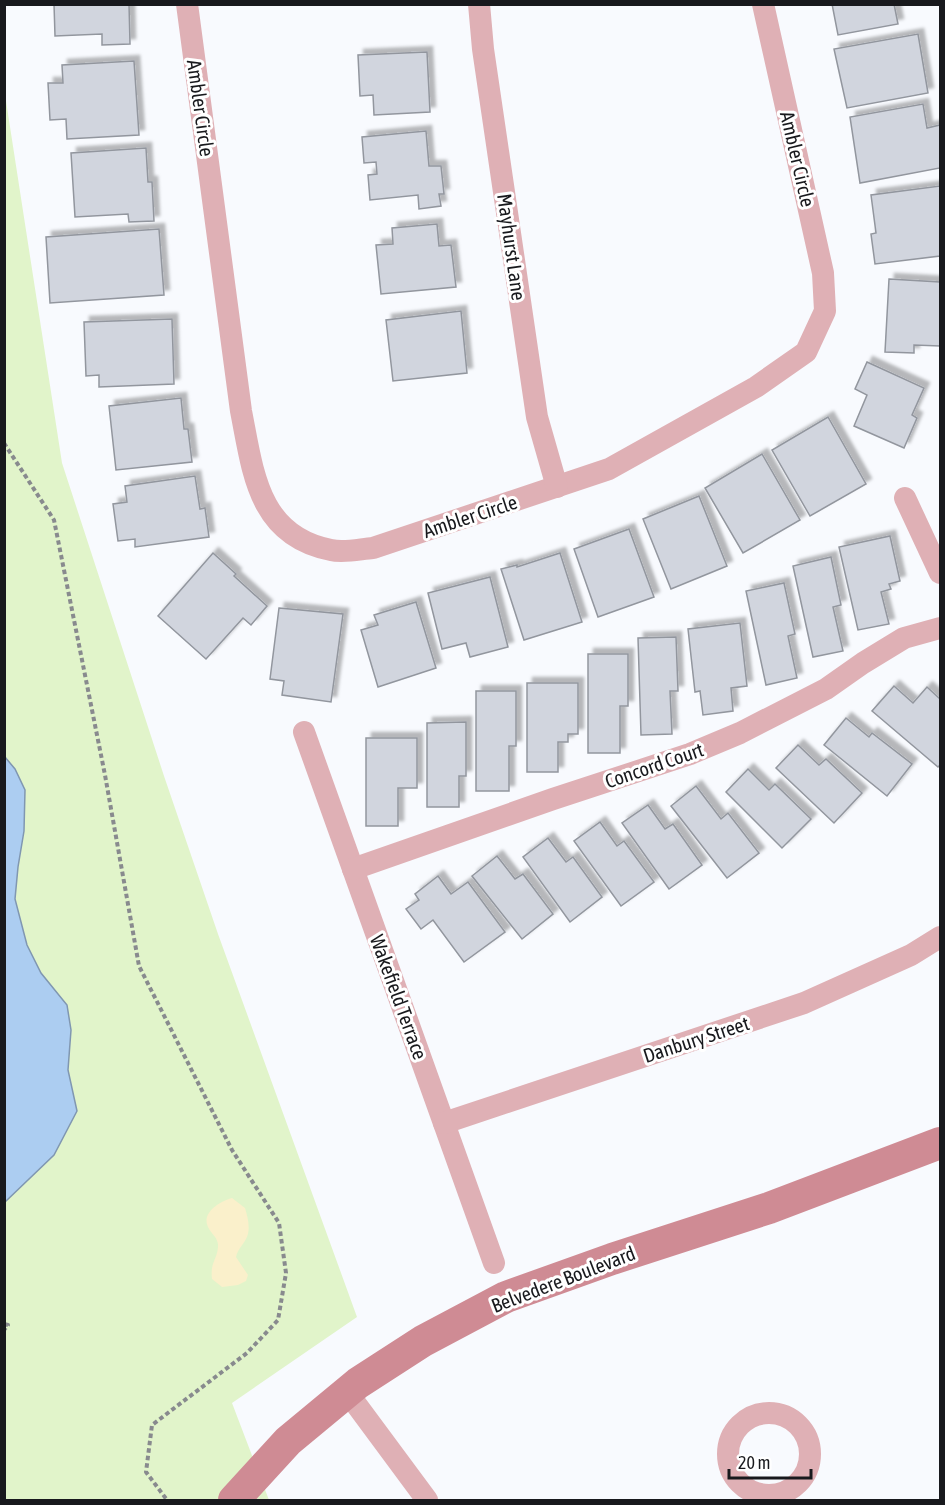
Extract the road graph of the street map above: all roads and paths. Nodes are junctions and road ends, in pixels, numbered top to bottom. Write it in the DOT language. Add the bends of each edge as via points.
graph roads {
  1 [pos="187,4"];
  2 [pos="479,4"];
  3 [pos="763,4"];
  4 [pos="4,443"];
  5 [pos="557,487"];
  6 [pos="905,498"];
  7 [pos="940,573"];
  8 [pos="940,628"];
  9 [pos="304,732"];
  10 [pos="353,868"];
  11 [pos="940,937"];
  12 [pos="444,1123"];
  13 [pos="940,1143"];
  14 [pos="494,1263"];
  15 [pos="4,1324"];
  16 [pos="4,1330"];
  17 [pos="347,1392"];
  18 [pos="167,1500"];
  19 [pos="234,1500"];
  20 [pos="427,1500"];
  1 -- 5 [label="street, Ambler Circle" via="241,411 253,473 268,511 296,538 333,551 373,548"];
  2 -- 5 [label="street, Mayhurst Lane" via="537,417"];
  3 -- 5 [label="street, Ambler Circle" via="823,273 825,311 807,352 756,387 609,469"];
  4 -- 18 [label="path" via="54,520 139,966 232,1150 279,1223 285,1273 278,1320 246,1353 152,1425 146,1472"];
  6 -- 7 [label="street"];
  8 -- 10 [label="street, Concord Court" via="904,638 826,689 690,754"];
  9 -- 10 [label="street, Wakefield Terrace"];
  10 -- 12 [label="street, Wakefield Terrace"];
  11 -- 12 [label="street, Danbury Street" via="911,955 804,1003"];
  12 -- 14 [label="street, Wakefield Terrace"];
  13 -- 17 [label="street, Belvedere Boulevard" via="769,1208 506,1297 423,1341"];
  15 -- 16 [label="path" via="8,1325"];
  17 -- 19 [label="street, Belvedere Boulevard" via="288,1441"];
  17 -- 20 [label="street"];
}
